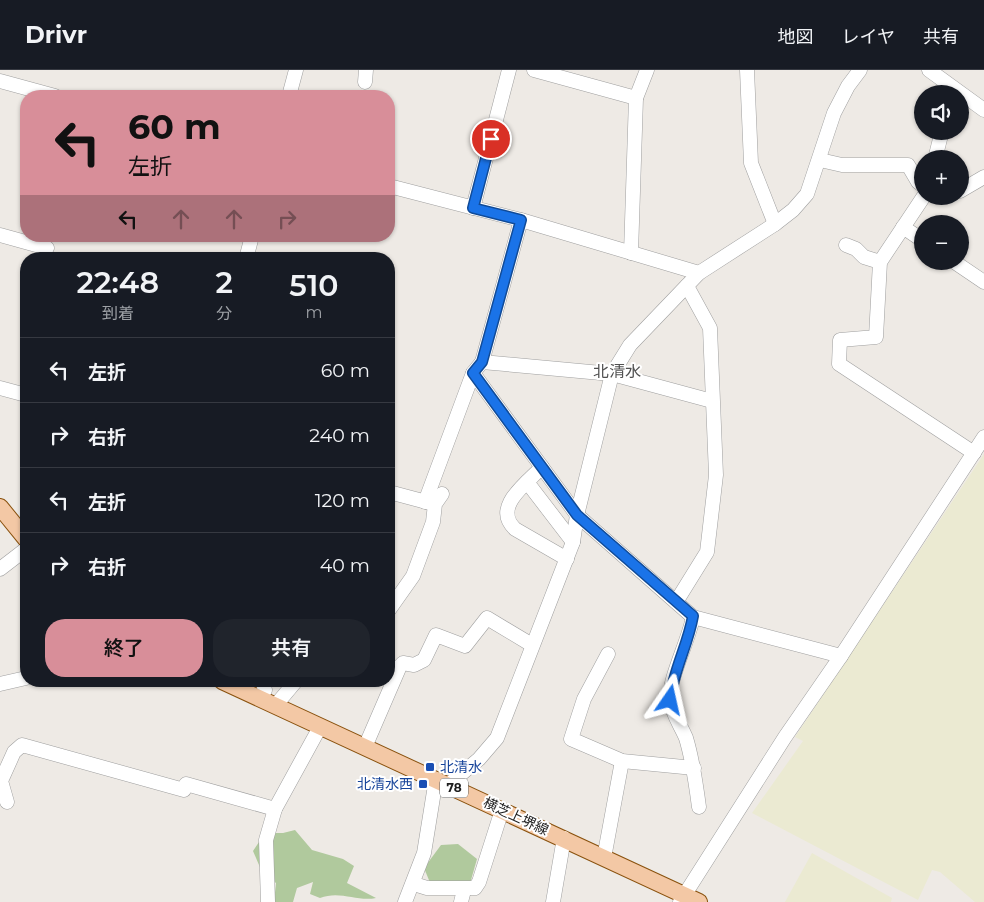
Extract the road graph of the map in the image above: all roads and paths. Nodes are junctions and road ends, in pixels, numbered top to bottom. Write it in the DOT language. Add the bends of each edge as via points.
graph roads {
  1 [pos="296,70"];
  2 [pos="509,70"];
  3 [pos="534,70"];
  4 [pos="647,70"];
  5 [pos="747,70"];
  6 [pos="860,70"];
  7 [pos="929,70"];
  8 [pos="0,81"];
  9 [pos="945,85"];
  10 [pos="33,90"];
  11 [pos="291,90"];
  12 [pos="636,98"];
  13 [pos="969,101"];
  14 [pos="984,110"];
  15 [pos="820,160"];
  16 [pos="914,176"];
  17 [pos="984,177"];
  18 [pos="969,186"];
  19 [pos="395,188"];
  20 [pos="918,205"];
  21 [pos="473,208"];
  22 [pos="521,220"];
  23 [pos="775,224"];
  24 [pos="903,227"];
  25 [pos="0,235"];
  26 [pos="914,235"];
  27 [pos="20,241"];
  28 [pos="25,242"];
  29 [pos="846,246"];
  30 [pos="47,248"];
  31 [pos="631,253"];
  32 [pos="880,262"];
  33 [pos="966,270"];
  34 [pos="699,273"];
  35 [pos="984,282"];
  36 [pos="686,286"];
  37 [pos="477,368"];
  38 [pos="612,374"];
  39 [pos="0,388"];
  40 [pos="20,393"];
  41 [pos="712,401"];
  42 [pos="984,437"];
  43 [pos="974,453"];
  44 [pos="542,467"];
  45 [pos="527,482"];
  46 [pos="395,493"];
  47 [pos="434,500"];
  48 [pos="0,507"];
  49 [pos="577,515"];
  50 [pos="20,532"];
  51 [pos="573,542"];
  52 [pos="20,554"];
  53 [pos="567,559"];
  54 [pos="0,569"];
  55 [pos="395,602"];
  56 [pos="676,602"];
  57 [pos="693,616"];
  58 [pos="532,645"];
  59 [pos="608,654"];
  60 [pos="841,656"];
  61 [pos="395,678"];
  62 [pos="20,679"];
  63 [pos="0,684"];
  64 [pos="235,687"];
  65 [pos="264,687"];
  66 [pos="291,687"];
  67 [pos="391,687"];
  68 [pos="260,699"];
  69 [pos="275,706"];
  70 [pos="320,727"];
  71 [pos="365,747"];
  72 [pos="622,761"];
  73 [pos="694,768"];
  74 [pos="0,781"];
  75 [pos="442,782"];
  76 [pos="7,802"];
  77 [pos="699,807"];
  78 [pos="275,810"];
  79 [pos="502,810"];
  80 [pos="564,838"];
  81 [pos="604,858"];
  82 [pos="414,884"];
  83 [pos="463,896"];
  84 [pos="688,900"];
  85 [pos="268,902"];
  86 [pos="405,902"];
  87 [pos="553,902"];
  1 -- 11 [label="street"];
  2 -- 21 [label="street"];
  3 -- 12 [label="street"];
  4 -- 12 [label="street"];
  5 -- 23 [label="street" via="752,163"];
  6 -- 15 [label="street" via="834,113"];
  7 -- 9 [label="street"];
  8 -- 10 [label="street"];
  12 -- 31 [label="street"];
  13 -- 14 [label="street"];
  15 -- 16 [label="street" via="842,166 908,166"];
  15 -- 23 [label="street" via="807,194"];
  17 -- 18 [label="street"];
  19 -- 21 [label="street"];
  20 -- 24 [label="street"];
  21 -- 22 [label="street"];
  22 -- 31 [label="street"];
  22 -- 37 [label="street"];
  23 -- 34 [label="street"];
  24 -- 26 [label="street"];
  24 -- 32 [label="street"];
  25 -- 27 [label="street"];
  28 -- 30 [label="street"];
  29 -- 32 [label="street"];
  31 -- 34 [label="street"];
  32 -- 43 [label="street" via="876,337 840,340 839,364"];
  33 -- 35 [label="street"];
  34 -- 36 [label="street"];
  36 -- 38 [label="street" via="630,345"];
  36 -- 41 [label="street" via="710,328"];
  37 -- 38 [label="street"];
  37 -- 44 [label="street"];
  37 -- 47 [label="street"];
  38 -- 41 [label="street"];
  38 -- 49 [label="street"];
  39 -- 40 [label="street"];
  41 -- 56 [label="street" via="716,474 707,552"];
  42 -- 43 [label="street"];
  43 -- 60 [label="street"];
  44 -- 45 [label="street"];
  44 -- 49 [label="street"];
  45 -- 51 [label="street"];
  45 -- 53 [label="street" via="507,505 508,522"];
  46 -- 47 [label="street"];
  47 -- 55 [label="street" via="433,522 413,576"];
  48 -- 50 [label="main road"];
  49 -- 51 [label="street"];
  49 -- 56 [label="street"];
  51 -- 53 [label="street"];
  52 -- 54 [label="street"];
  53 -- 58 [label="street"];
  56 -- 57 [label="street"];
  57 -- 60 [label="street"];
  57 -- 73 [label="street" via="671,686 670,700"];
  58 -- 61 [label="street" via="487,618 465,646 436,635 424,660 414,665 403,663"];
  58 -- 75 [label="street" via="497,738 479,760"];
  59 -- 72 [label="street" via="584,699 571,739"];
  60 -- 84 [label="street" via="785,737"];
  62 -- 63 [label="street"];
  64 -- 68 [label="main road, 横芝上堺線 / 78"];
  65 -- 68 [label="street"];
  66 -- 69 [label="street"];
  67 -- 71 [label="street"];
  68 -- 69 [label="main road, 横芝上堺線 / 78"];
  69 -- 70 [label="main road, 横芝上堺線 / 78"];
  70 -- 71 [label="main road, 横芝上堺線 / 78"];
  70 -- 78 [label="street"];
  71 -- 75 [label="main road, 横芝上堺線 / 78"];
  72 -- 73 [label="street"];
  72 -- 81 [label="street"];
  73 -- 77 [label="street"];
  74 -- 76 [label="street"];
  74 -- 78 [label="street" via="14,752 22,745"];
  75 -- 79 [label="main road, 横芝上堺線 / 78"];
  75 -- 82 [label="street"];
  78 -- 85 [label="street" via="266,840"];
  79 -- 80 [label="main road, 横芝上堺線 / 78"];
  79 -- 83 [label="street" via="479,882"];
  80 -- 81 [label="main road, 横芝上堺線 / 78"];
  80 -- 87 [label="street"];
  81 -- 84 [label="main road, 横芝上堺線 / 78"];
  82 -- 83 [label="street"];
  82 -- 86 [label="street"];
}
